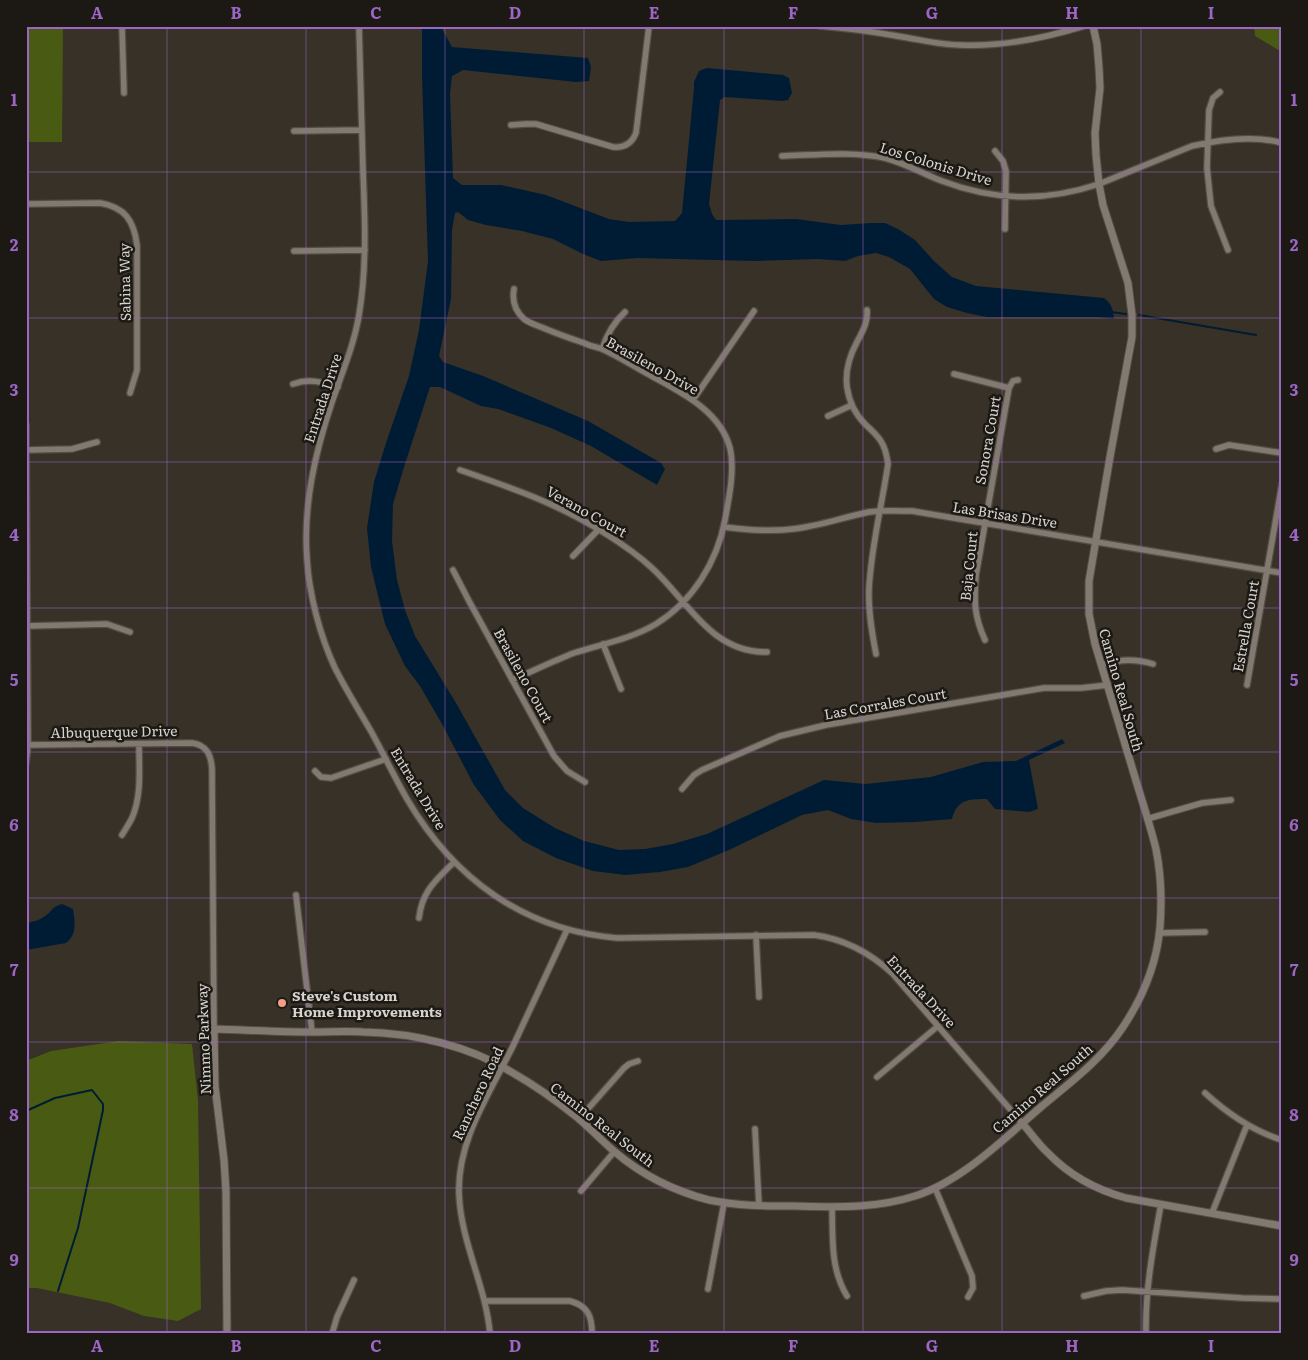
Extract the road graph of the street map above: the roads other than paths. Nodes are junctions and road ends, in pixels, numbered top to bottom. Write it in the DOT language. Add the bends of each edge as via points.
graph roads {
  1 [pos="122,26"];
  2 [pos="359,26"];
  3 [pos="649,26"];
  4 [pos="820,26"];
  5 [pos="1084,26"];
  6 [pos="1093,26"];
  7 [pos="1220,92"];
  8 [pos="124,93"];
  9 [pos="511,125"];
  10 [pos="362,130"];
  11 [pos="294,131"];
  12 [pos="1207,142"];
  13 [pos="1282,143"];
  14 [pos="995,151"];
  15 [pos="782,156"];
  16 [pos="1098,184"];
  17 [pos="1006,196"];
  18 [pos="26,204"];
  19 [pos="1004,230"];
  20 [pos="365,250"];
  21 [pos="1228,250"];
  22 [pos="294,251"];
  23 [pos="514,288"];
  24 [pos="867,310"];
  25 [pos="754,311"];
  26 [pos="625,312"];
  27 [pos="602,349"];
  28 [pos="954,374"];
  29 [pos="1018,380"];
  30 [pos="293,384"];
  31 [pos="338,387"];
  32 [pos="1009,388"];
  33 [pos="130,393"];
  34 [pos="693,400"];
  35 [pos="852,405"];
  36 [pos="828,416"];
  37 [pos="26,425"];
  38 [pos="97,442"];
  39 [pos="1216,449"];
  40 [pos="26,450"];
  41 [pos="1282,453"];
  42 [pos="460,470"];
  43 [pos="1282,484"];
  44 [pos="880,511"];
  45 [pos="985,523"];
  46 [pos="724,527"];
  47 [pos="599,529"];
  48 [pos="1095,541"];
  49 [pos="573,556"];
  50 [pos="453,570"];
  51 [pos="1267,571"];
  52 [pos="1282,573"];
  53 [pos="683,602"];
  54 [pos="27,626"];
  55 [pos="130,632"];
  56 [pos="985,640"];
  57 [pos="603,644"];
  58 [pos="767,652"];
  59 [pos="876,654"];
  60 [pos="1101,664"];
  61 [pos="1153,664"];
  62 [pos="512,680"];
  63 [pos="1108,685"];
  64 [pos="1247,685"];
  65 [pos="621,689"];
  66 [pos="139,744"];
  67 [pos="27,745"];
  68 [pos="202,746"];
  69 [pos="386,759"];
  70 [pos="26,763"];
  71 [pos="315,771"];
  72 [pos="585,782"];
  73 [pos="682,790"];
  74 [pos="1231,800"];
  75 [pos="1147,819"];
  76 [pos="122,836"];
  77 [pos="454,862"];
  78 [pos="296,895"];
  79 [pos="420,918"];
  80 [pos="567,930"];
  81 [pos="1205,932"];
  82 [pos="1159,933"];
  83 [pos="756,935"];
  84 [pos="759,997"];
  85 [pos="938,1026"];
  86 [pos="214,1029"];
  87 [pos="312,1032"];
  88 [pos="638,1061"];
  89 [pos="502,1066"];
  90 [pos="876,1077"];
  91 [pos="1205,1093"];
  92 [pos="579,1120"];
  93 [pos="1022,1123"];
  94 [pos="1247,1125"];
  95 [pos="755,1129"];
  96 [pos="1282,1140"];
  97 [pos="614,1152"];
  98 [pos="935,1188"];
  99 [pos="581,1191"];
  100 [pos="724,1203"];
  101 [pos="1161,1204"];
  102 [pos="759,1206"];
  103 [pos="832,1207"];
  104 [pos="1212,1213"];
  105 [pos="1282,1226"];
  106 [pos="354,1280"];
  107 [pos="708,1288"];
  108 [pos="1147,1292"];
  109 [pos="847,1296"];
  110 [pos="1084,1296"];
  111 [pos="968,1297"];
  112 [pos="1282,1299"];
  113 [pos="486,1300"];
  114 [pos="226,1334"];
  115 [pos="332,1334"];
  116 [pos="490,1334"];
  117 [pos="592,1334"];
  118 [pos="1146,1334"];
  1 -- 8 [label="street"];
  2 -- 10 [label="street, Entrada Drive"];
  3 -- 9 [label="street" via="636,133 630,143 613,148 536,124"];
  4 -- 5 [label="street" via="961,46 1028,39"];
  6 -- 16 [label="street, Camino Real South" via="1100,68 1096,133"];
  7 -- 12 [label="street" via="1208,110"];
  10 -- 11 [label="street"];
  10 -- 20 [label="street, Entrada Drive"];
  12 -- 13 [label="street, Los Colonis Drive" via="1274,140"];
  12 -- 16 [label="street, Los Colonis Drive"];
  12 -- 21 [label="street" via="1212,206"];
  14 -- 17 [label="street" via="1005,164"];
  15 -- 17 [label="street, Los Colonis Drive" via="873,156 900,163 966,190"];
  16 -- 17 [label="street, Los Colonis Drive" via="1050,196"];
  16 -- 48 [label="street, Camino Real South" via="1128,284 1132,331"];
  17 -- 19 [label="street"];
  18 -- 33 [label="street, Sabina Way" via="108,204 129,218 137,245 137,370"];
  20 -- 22 [label="street"];
  20 -- 31 [label="street, Entrada Drive" via="358,319"];
  23 -- 27 [label="street, Brasileno Drive" via="515,305 527,321"];
  24 -- 35 [label="street" via="866,324 852,353 846,378"];
  25 -- 34 [label="street"];
  26 -- 27 [label="street" via="611,328"];
  27 -- 34 [label="street, Brasileno Drive"];
  28 -- 32 [label="street, Sonora Court"];
  29 -- 32 [label="street" via="1013,381"];
  30 -- 31 [label="street" via="308,380"];
  31 -- 69 [label="street, Entrada Drive" via="310,485 306,528 308,571 315,609 335,668"];
  32 -- 45 [label="street, Sonora Court"];
  34 -- 46 [label="street, Brasileno Drive" via="712,416 730,448 732,469"];
  35 -- 36 [label="street"];
  35 -- 44 [label="street" via="883,444 886,453 888,464"];
  37 -- 40 [label="street"];
  38 -- 40 [label="street" via="72,449"];
  39 -- 41 [label="street" via="1228,445"];
  40 -- 54 [label="street"];
  42 -- 47 [label="street, Verano Court" via="531,495"];
  43 -- 51 [label="street"];
  44 -- 45 [label="street, Las Brisas Drive" via="912,511"];
  44 -- 46 [label="street, Las Brisas Drive" via="787,530"];
  44 -- 59 [label="street" via="869,590"];
  45 -- 48 [label="street, Las Brisas Drive"];
  45 -- 56 [label="street, Baja Court" via="974,599 976,617"];
  46 -- 53 [label="street, Brasileno Drive" via="704,575"];
  47 -- 49 [label="street"];
  47 -- 53 [label="street, Verano Court" via="645,562"];
  48 -- 51 [label="street, Las Brisas Drive"];
  48 -- 60 [label="street, Camino Real South" via="1088,601"];
  50 -- 62 [label="street, Brasileno Court"];
  51 -- 52 [label="street, Las Brisas Drive"];
  51 -- 64 [label="street, Estrella Court"];
  53 -- 57 [label="street, Brasileno Drive" via="646,629"];
  53 -- 58 [label="street, Verano Court" via="709,629 733,646"];
  54 -- 55 [label="street" via="107,624"];
  54 -- 67 [label="street"];
  57 -- 62 [label="street, Brasileno Drive"];
  57 -- 65 [label="street"];
  60 -- 61 [label="street" via="1128,660"];
  60 -- 63 [label="street, Camino Real South"];
  62 -- 72 [label="street, Brasileno Court" via="554,756"];
  63 -- 73 [label="street, Las Corrales Court" via="1044,688 790,732 702,770"];
  63 -- 75 [label="street, Camino Real South"];
  66 -- 67 [label="street, Albuquerque Drive"];
  66 -- 68 [label="street, Albuquerque Drive" via="192,743"];
  66 -- 76 [label="street" via="140,778 136,804"];
  67 -- 70 [label="street"];
  68 -- 86 [label="street, Nimmo Parkway" via="212,761"];
  69 -- 71 [label="street" via="331,778"];
  69 -- 77 [label="street, Entrada Drive" via="421,821"];
  74 -- 75 [label="street" via="1202,803"];
  75 -- 82 [label="street, Camino Real South" via="1159,867"];
  77 -- 79 [label="street" via="427,890"];
  77 -- 80 [label="street, Entrada Drive" via="492,895 531,916"];
  78 -- 87 [label="street"];
  80 -- 83 [label="street, Entrada Drive" via="617,938"];
  80 -- 89 [label="street, Ranchero Road"];
  81 -- 82 [label="street"];
  82 -- 93 [label="street, Camino Real South" via="1145,985 1118,1035 1087,1068"];
  83 -- 84 [label="street"];
  83 -- 85 [label="street, Entrada Drive" via="814,935 854,946 892,973"];
  85 -- 90 [label="street"];
  85 -- 93 [label="street, Entrada Drive"];
  86 -- 87 [label="street, Camino Real South"];
  86 -- 114 [label="street, Nimmo Parkway" via="215,1086 226,1192"];
  87 -- 89 [label="street, Camino Real South" via="410,1036 462,1049"];
  88 -- 92 [label="street" via="624,1068"];
  89 -- 92 [label="street, Camino Real South" via="562,1105"];
  89 -- 113 [label="street, Ranchero Road" via="469,1134 460,1179 459,1195 467,1242"];
  91 -- 94 [label="street"];
  92 -- 97 [label="street, Camino Real South"];
  93 -- 98 [label="street, Camino Real South" via="964,1171"];
  93 -- 101 [label="street, Entrada Drive" via="1049,1155 1087,1183 1120,1196"];
  94 -- 96 [label="street"];
  94 -- 104 [label="street"];
  95 -- 102 [label="street"];
  97 -- 99 [label="street"];
  97 -- 100 [label="street, Camino Real South" via="654,1180"];
  98 -- 103 [label="street, Camino Real South" via="876,1205"];
  98 -- 111 [label="street" via="972,1276 973,1288"];
  100 -- 102 [label="street, Camino Real South"];
  100 -- 107 [label="street"];
  101 -- 104 [label="street, Entrada Drive"];
  101 -- 108 [label="street"];
  102 -- 103 [label="street, Camino Real South"];
  103 -- 109 [label="street" via="835,1266"];
  104 -- 105 [label="street, Entrada Drive"];
  106 -- 115 [label="street"];
  108 -- 110 [label="street" via="1106,1291"];
  108 -- 112 [label="street"];
  108 -- 118 [label="street"];
  113 -- 116 [label="street, Ranchero Road"];
  113 -- 117 [label="street" via="576,1302 590,1316"];
}
